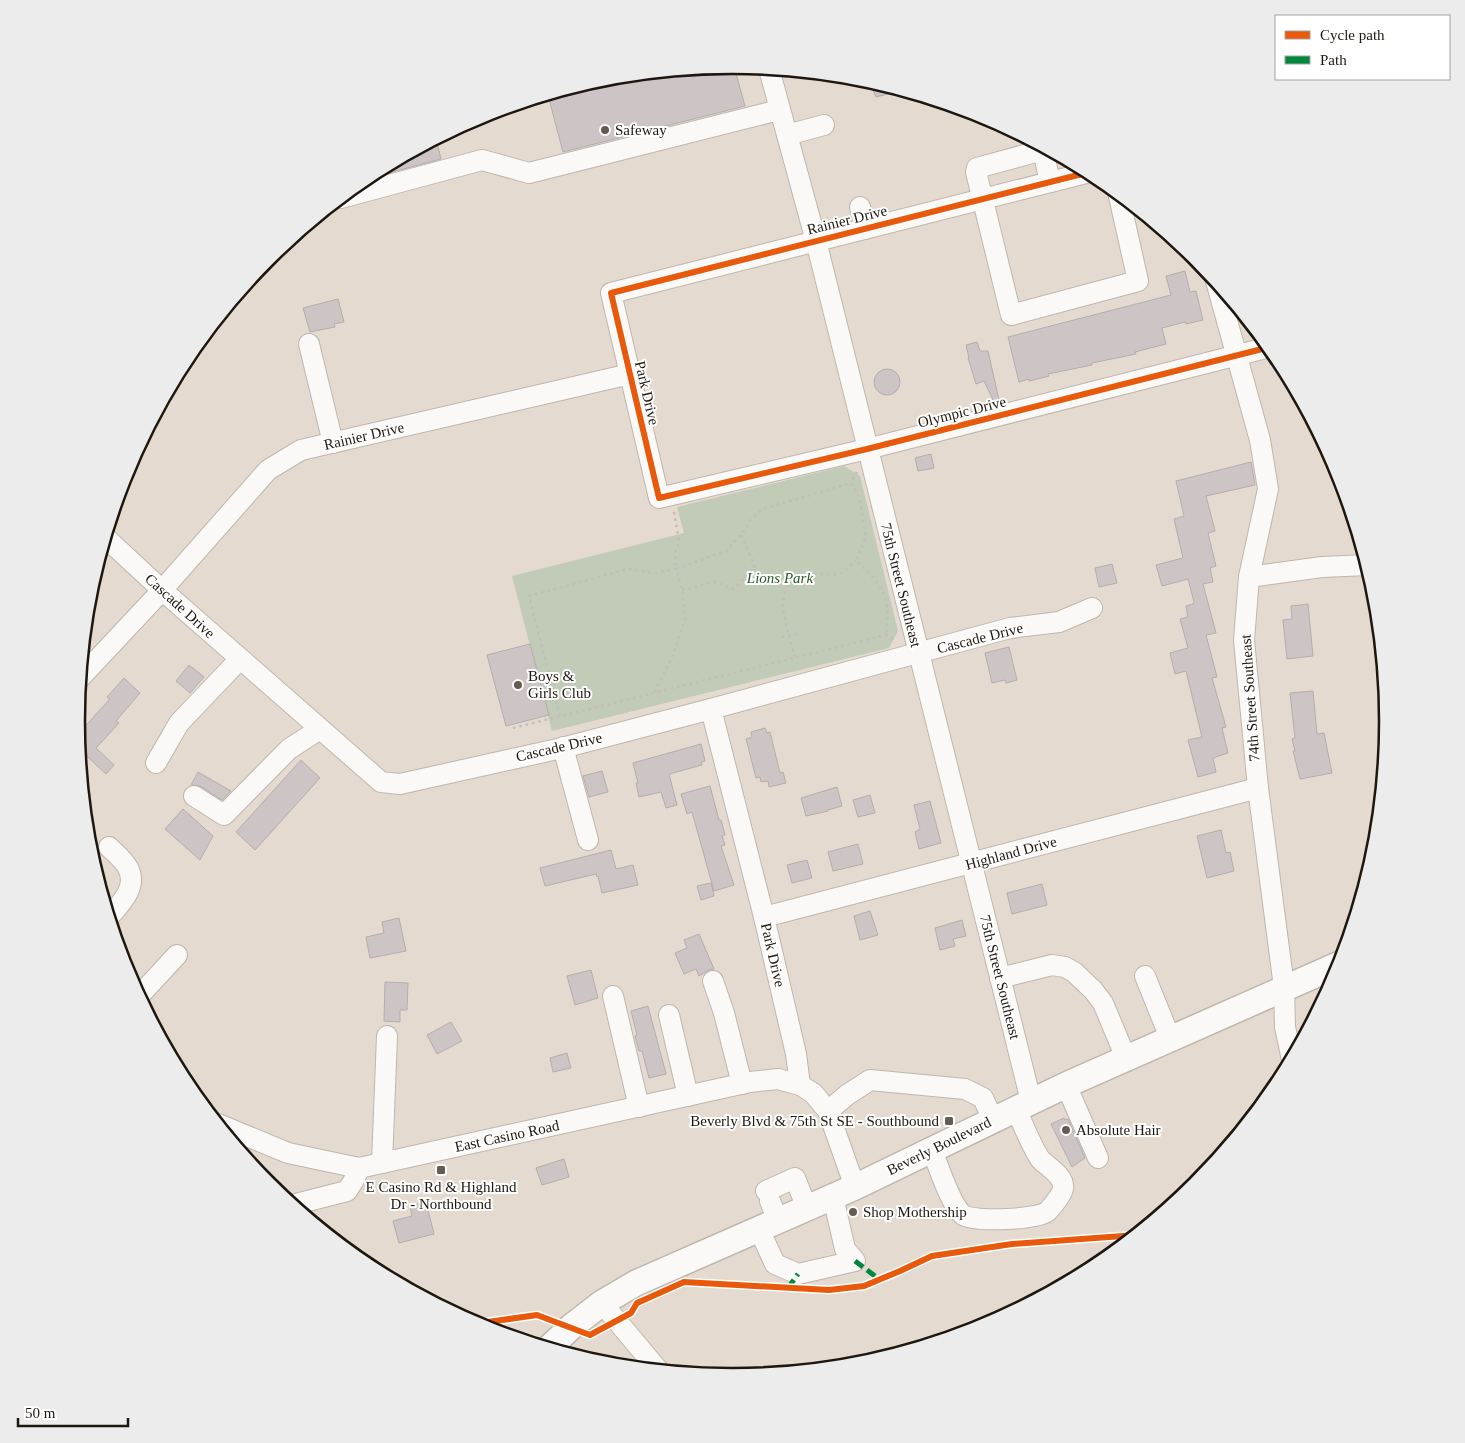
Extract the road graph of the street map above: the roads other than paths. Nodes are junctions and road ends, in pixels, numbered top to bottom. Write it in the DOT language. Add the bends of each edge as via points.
graph roads {
  1 [pos="770,75"];
  2 [pos="780,110"];
  3 [pos="824,125"];
  4 [pos="786,135"];
  5 [pos="1038,151"];
  6 [pos="1042,154"];
  7 [pos="1079,175"];
  8 [pos="1050,182"];
  9 [pos="359,193"];
  10 [pos="982,199"];
  11 [pos="1121,203"];
  12 [pos="860,207"];
  13 [pos="865,229"];
  14 [pos="816,241"];
  15 [pos="611,293"];
  16 [pos="1220,294"];
  17 [pos="310,344"];
  18 [pos="1262,349"];
  19 [pos="1237,355"];
  20 [pos="630,374"];
  21 [pos="333,443"];
  22 [pos="867,449"];
  23 [pos="664,496"];
  24 [pos="110,543"];
  25 [pos="1361,565"];
  26 [pos="1249,576"];
  27 [pos="156,596"];
  28 [pos="1092,608"];
  29 [pos="918,654"];
  30 [pos="240,659"];
  31 [pos="87,671"];
  32 [pos="711,710"];
  33 [pos="320,728"];
  34 [pos="563,747"];
  35 [pos="156,763"];
  36 [pos="1258,788"];
  37 [pos="194,796"];
  38 [pos="588,840"];
  39 [pos="109,846"];
  40 [pos="971,864"];
  41 [pos="114,911"];
  42 [pos="764,917"];
  43 [pos="177,955"];
  44 [pos="1332,967"];
  45 [pos="1145,976"];
  46 [pos="1000,978"];
  47 [pos="714,981"];
  48 [pos="1284,987"];
  49 [pos="144,990"];
  50 [pos="612,996"];
  51 [pos="669,1015"];
  52 [pos="387,1036"];
  53 [pos="1170,1038"];
  54 [pos="1290,1050"];
  55 [pos="1126,1058"];
  56 [pos="742,1084"];
  57 [pos="800,1085"];
  58 [pos="1066,1085"];
  59 [pos="688,1096"];
  60 [pos="1023,1105"];
  61 [pos="639,1107"];
  62 [pos="828,1111"];
  63 [pos="994,1120"];
  64 [pos="229,1128"];
  65 [pos="932,1150"];
  66 [pos="1098,1158"];
  67 [pos="382,1163"];
  68 [pos="359,1168"];
  69 [pos="855,1186"];
  70 [pos="832,1197"];
  71 [pos="299,1203"];
  72 [pos="768,1210"];
  73 [pos="602,1303"];
  74 [pos="553,1343"];
  75 [pos="654,1365"];
  1 -- 2 [label="street, 75th Street Southeast"];
  2 -- 4 [label="street, 75th Street Southeast"];
  2 -- 9 [label="street" via="529,172 482,160"];
  3 -- 4 [label="street"];
  4 -- 14 [label="street, 75th Street Southeast"];
  5 -- 10 [label="street" via="976,168"];
  6 -- 8 [label="street"];
  7 -- 8 [label="street, Rainier Drive"];
  8 -- 10 [label="street, Rainier Drive"];
  10 -- 11 [label="street" via="1011,315 1138,281"];
  10 -- 13 [label="street, Rainier Drive"];
  12 -- 13 [label="street"];
  13 -- 14 [label="street, Rainier Drive"];
  14 -- 15 [label="street, Rainier Drive"];
  14 -- 22 [label="street, 75th Street Southeast"];
  15 -- 20 [label="street, Park Drive"];
  16 -- 19 [label="street, 74th Street Southeast"];
  17 -- 21 [label="street"];
  18 -- 19 [label="street, Olympic Drive"];
  19 -- 22 [label="street, Olympic Drive"];
  19 -- 26 [label="street, 74th Street Southeast" via="1260,440 1268,489"];
  20 -- 21 [label="street, Rainier Drive"];
  20 -- 23 [label="street, Park Drive"];
  21 -- 27 [label="street, Rainier Drive" via="302,450 268,470"];
  22 -- 23 [label="street, Olympic Drive"];
  22 -- 29 [label="street, 75th Street Southeast"];
  24 -- 27 [label="street, Cascade Drive"];
  25 -- 26 [label="street"];
  26 -- 36 [label="street, 74th Street Southeast" via="1244,640"];
  27 -- 30 [label="street, Cascade Drive"];
  27 -- 31 [label="street, Rainier Drive"];
  28 -- 29 [label="street, Cascade Drive" via="1059,622 1010,628"];
  29 -- 32 [label="street, Cascade Drive"];
  29 -- 40 [label="street, 75th Street Southeast"];
  30 -- 33 [label="street, Cascade Drive"];
  30 -- 35 [label="street" via="179,723"];
  32 -- 34 [label="street, Cascade Drive"];
  32 -- 42 [label="street, Park Drive"];
  33 -- 34 [label="street, Cascade Drive" via="381,782 400,784"];
  33 -- 37 [label="street" via="289,749 224,815"];
  34 -- 38 [label="street"];
  36 -- 40 [label="street, Highland Drive"];
  36 -- 48 [label="street, 74th Street Southeast"];
  39 -- 41 [label="street" via="128,867 131,881 126,896"];
  40 -- 42 [label="street, Highland Drive"];
  40 -- 46 [label="street, 75th Street Southeast"];
  42 -- 57 [label="street, Park Drive" via="796,1054"];
  43 -- 49 [label="street"];
  44 -- 48 [label="main road, Beverly Boulevard"];
  45 -- 53 [label="street"];
  46 -- 55 [label="street" via="1048,965 1065,967 1083,980 1103,1003"];
  46 -- 60 [label="street, 75th Street Southeast"];
  47 -- 56 [label="street"];
  48 -- 53 [label="main road, Beverly Boulevard"];
  48 -- 54 [label="street, 74th Street Southeast" via="1285,1027"];
  50 -- 61 [label="street"];
  51 -- 59 [label="street"];
  52 -- 67 [label="street"];
  53 -- 55 [label="main road, Beverly Boulevard"];
  55 -- 58 [label="main road, Beverly Boulevard"];
  56 -- 57 [label="street, East Casino Road" via="778,1079"];
  56 -- 59 [label="street, East Casino Road"];
  57 -- 62 [label="street" via="813,1093"];
  58 -- 60 [label="main road, Beverly Boulevard"];
  58 -- 66 [label="street"];
  59 -- 61 [label="street, East Casino Road"];
  60 -- 63 [label="main road, Beverly Boulevard"];
  60 -- 65 [label="street, 75th Street Southeast" via="1040,1158 1057,1174 1063,1186 1061,1195 1048,1211 1002,1219 964,1216 956,1209"];
  61 -- 67 [label="street, East Casino Road"];
  62 -- 63 [label="street" via="870,1080 965,1089 983,1098"];
  62 -- 69 [label="street"];
  63 -- 65 [label="main road, Beverly Boulevard"];
  64 -- 68 [label="street, East Casino Road" via="288,1153"];
  65 -- 69 [label="main road, Beverly Boulevard"];
  67 -- 68 [label="street, East Casino Road"];
  68 -- 71 [label="street" via="347,1191"];
  69 -- 70 [label="main road, Beverly Boulevard"];
  70 -- 72 [label="main road, Beverly Boulevard" via="808,1208"];
  70 -- 72 [label="street" via="845,1249 855,1261 798,1274 775,1264"];
  72 -- 73 [label="main road, Beverly Boulevard"];
  73 -- 74 [label="main road, Beverly Boulevard"];
  73 -- 75 [label="street"];
}
